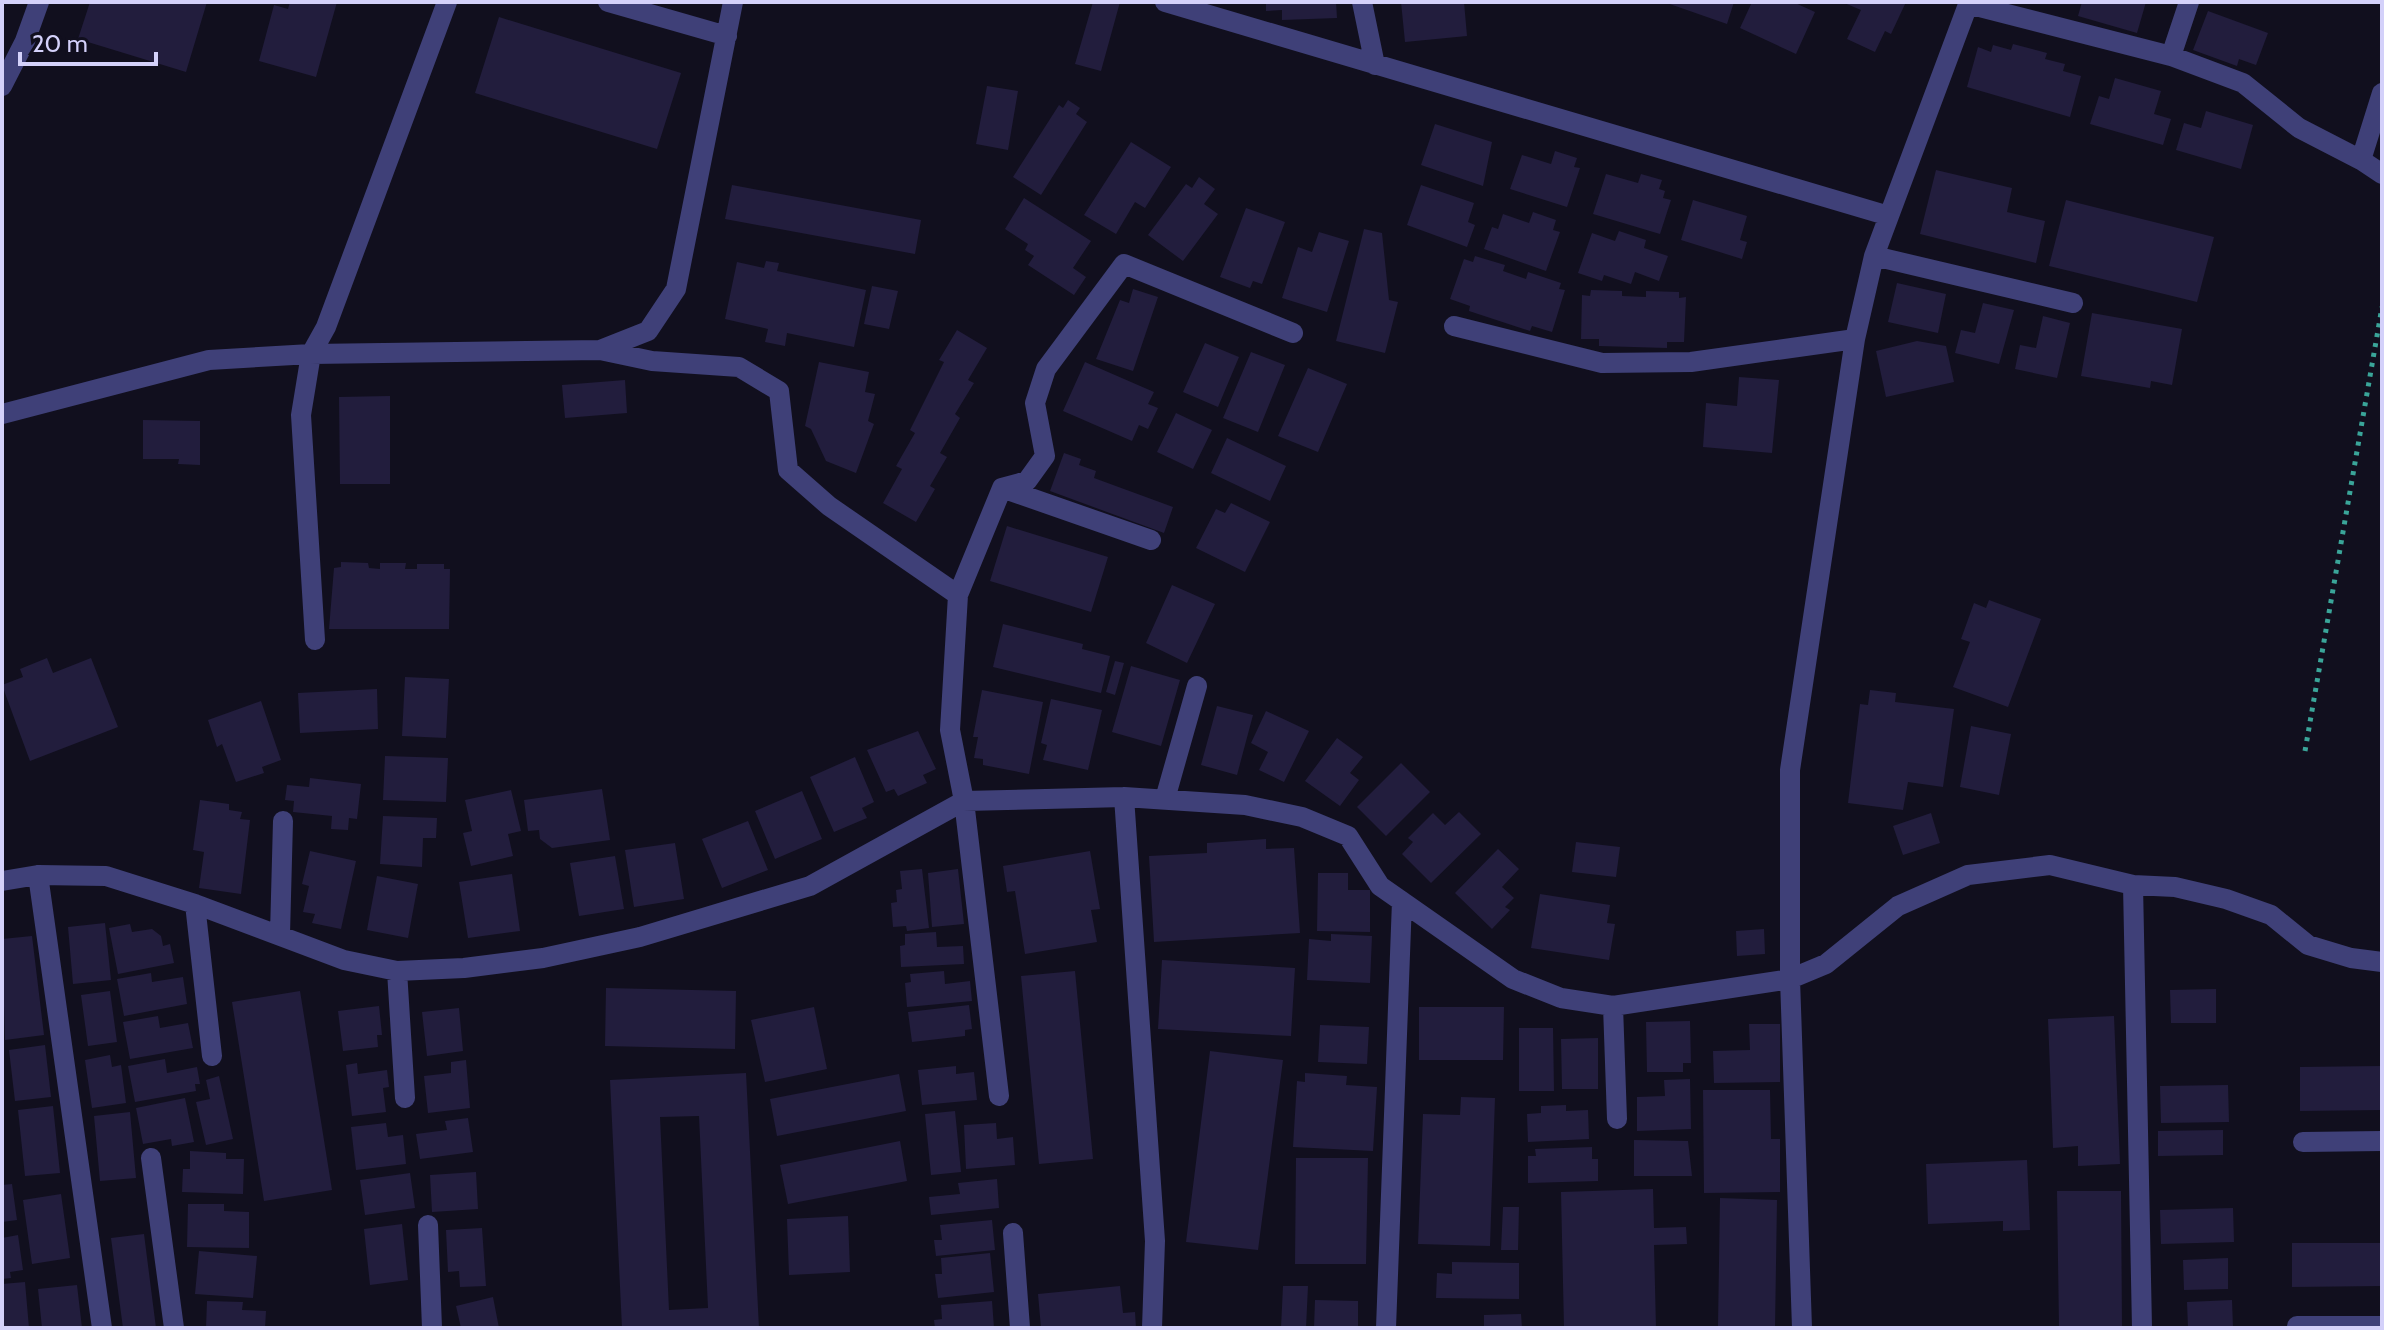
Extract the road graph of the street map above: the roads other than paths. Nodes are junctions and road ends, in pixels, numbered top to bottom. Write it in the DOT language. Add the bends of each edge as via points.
graph roads {
  1 [pos="39,2"];
  2 [pos="447,2"];
  3 [pos="608,2"];
  4 [pos="733,2"];
  5 [pos="1165,2"];
  6 [pos="1362,2"];
  7 [pos="2189,2"];
  8 [pos="1969,3"];
  9 [pos="727,36"];
  10 [pos="2171,56"];
  11 [pos="1375,65"];
  12 [pos="2,86"];
  13 [pos="2382,93"];
  14 [pos="2361,160"];
  15 [pos="2382,174"];
  16 [pos="1889,216"];
  17 [pos="1874,256"];
  18 [pos="2073,303"];
  19 [pos="1454,326"];
  20 [pos="1293,333"];
  21 [pos="1855,339"];
  22 [pos="600,350"];
  23 [pos="311,354"];
  24 [pos="2,414"];
  25 [pos="1002,488"];
  26 [pos="1151,540"];
  27 [pos="958,595"];
  28 [pos="315,640"];
  29 [pos="1197,686"];
  30 [pos="1124,797"];
  31 [pos="1165,799"];
  32 [pos="964,801"];
  33 [pos="283,821"];
  34 [pos="38,875"];
  35 [pos="2,881"];
  36 [pos="2133,885"];
  37 [pos="1402,901"];
  38 [pos="195,904"];
  39 [pos="280,934"];
  40 [pos="2382,962"];
  41 [pos="397,971"];
  42 [pos="1790,979"];
  43 [pos="1613,1006"];
  44 [pos="212,1056"];
  45 [pos="999,1096"];
  46 [pos="405,1098"];
  47 [pos="1617,1119"];
  48 [pos="2382,1141"];
  49 [pos="2303,1142"];
  50 [pos="151,1158"];
  51 [pos="428,1225"];
  52 [pos="1013,1233"];
  53 [pos="2297,1326"];
  54 [pos="2382,1326"];
  55 [pos="102,1328"];
  56 [pos="174,1328"];
  57 [pos="432,1328"];
  58 [pos="1020,1328"];
  59 [pos="1152,1328"];
  60 [pos="1386,1328"];
  61 [pos="1802,1328"];
  62 [pos="2142,1328"];
  1 -- 12 [label="street"];
  2 -- 23 [label="street" via="326,327"];
  3 -- 9 [label="street"];
  4 -- 9 [label="street"];
  5 -- 11 [label="street"];
  6 -- 11 [label="street"];
  7 -- 10 [label="street"];
  8 -- 10 [label="street"];
  8 -- 16 [label="street"];
  9 -- 22 [label="street" via="676,289 648,331"];
  10 -- 14 [label="street" via="2243,83 2299,128"];
  11 -- 16 [label="street"];
  13 -- 14 [label="street"];
  14 -- 15 [label="street"];
  16 -- 17 [label="street"];
  17 -- 18 [label="street"];
  17 -- 21 [label="street"];
  19 -- 21 [label="street" via="1602,363 1691,362"];
  20 -- 25 [label="street" via="1124,264 1046,369 1035,403 1045,456 1027,481"];
  21 -- 42 [label="street" via="1790,770"];
  22 -- 23 [label="street"];
  22 -- 27 [label="street" via="652,361 739,367 779,391 788,470 829,506"];
  23 -- 24 [label="street" via="209,360"];
  23 -- 28 [label="street" via="301,415"];
  25 -- 26 [label="street"];
  25 -- 27 [label="street"];
  27 -- 32 [label="street" via="950,730"];
  29 -- 31 [label="street"];
  30 -- 31 [label="street"];
  30 -- 32 [label="street"];
  30 -- 59 [label="street" via="1155,1241"];
  31 -- 37 [label="street" via="1245,805 1302,817 1348,836 1380,886"];
  32 -- 41 [label="street" via="810,886 716,917 543,958"];
  32 -- 45 [label="street"];
  33 -- 39 [label="street"];
  34 -- 35 [label="street"];
  34 -- 38 [label="street" via="106,876"];
  34 -- 55 [label="street"];
  36 -- 40 [label="street" via="2175,887 2226,899 2271,915 2308,945"];
  36 -- 42 [label="street" via="2050,865 1968,875 1898,906 1826,964"];
  36 -- 62 [label="street"];
  37 -- 43 [label="street" via="1513,979 1561,998"];
  37 -- 60 [label="street"];
  38 -- 39 [label="street"];
  38 -- 44 [label="street"];
  39 -- 41 [label="street" via="344,960"];
  41 -- 46 [label="street"];
  42 -- 43 [label="street"];
  42 -- 61 [label="street"];
  43 -- 47 [label="street"];
  48 -- 49 [label="street"];
  50 -- 56 [label="street"];
  51 -- 57 [label="street"];
  52 -- 58 [label="street"];
  53 -- 54 [label="street"];
}
